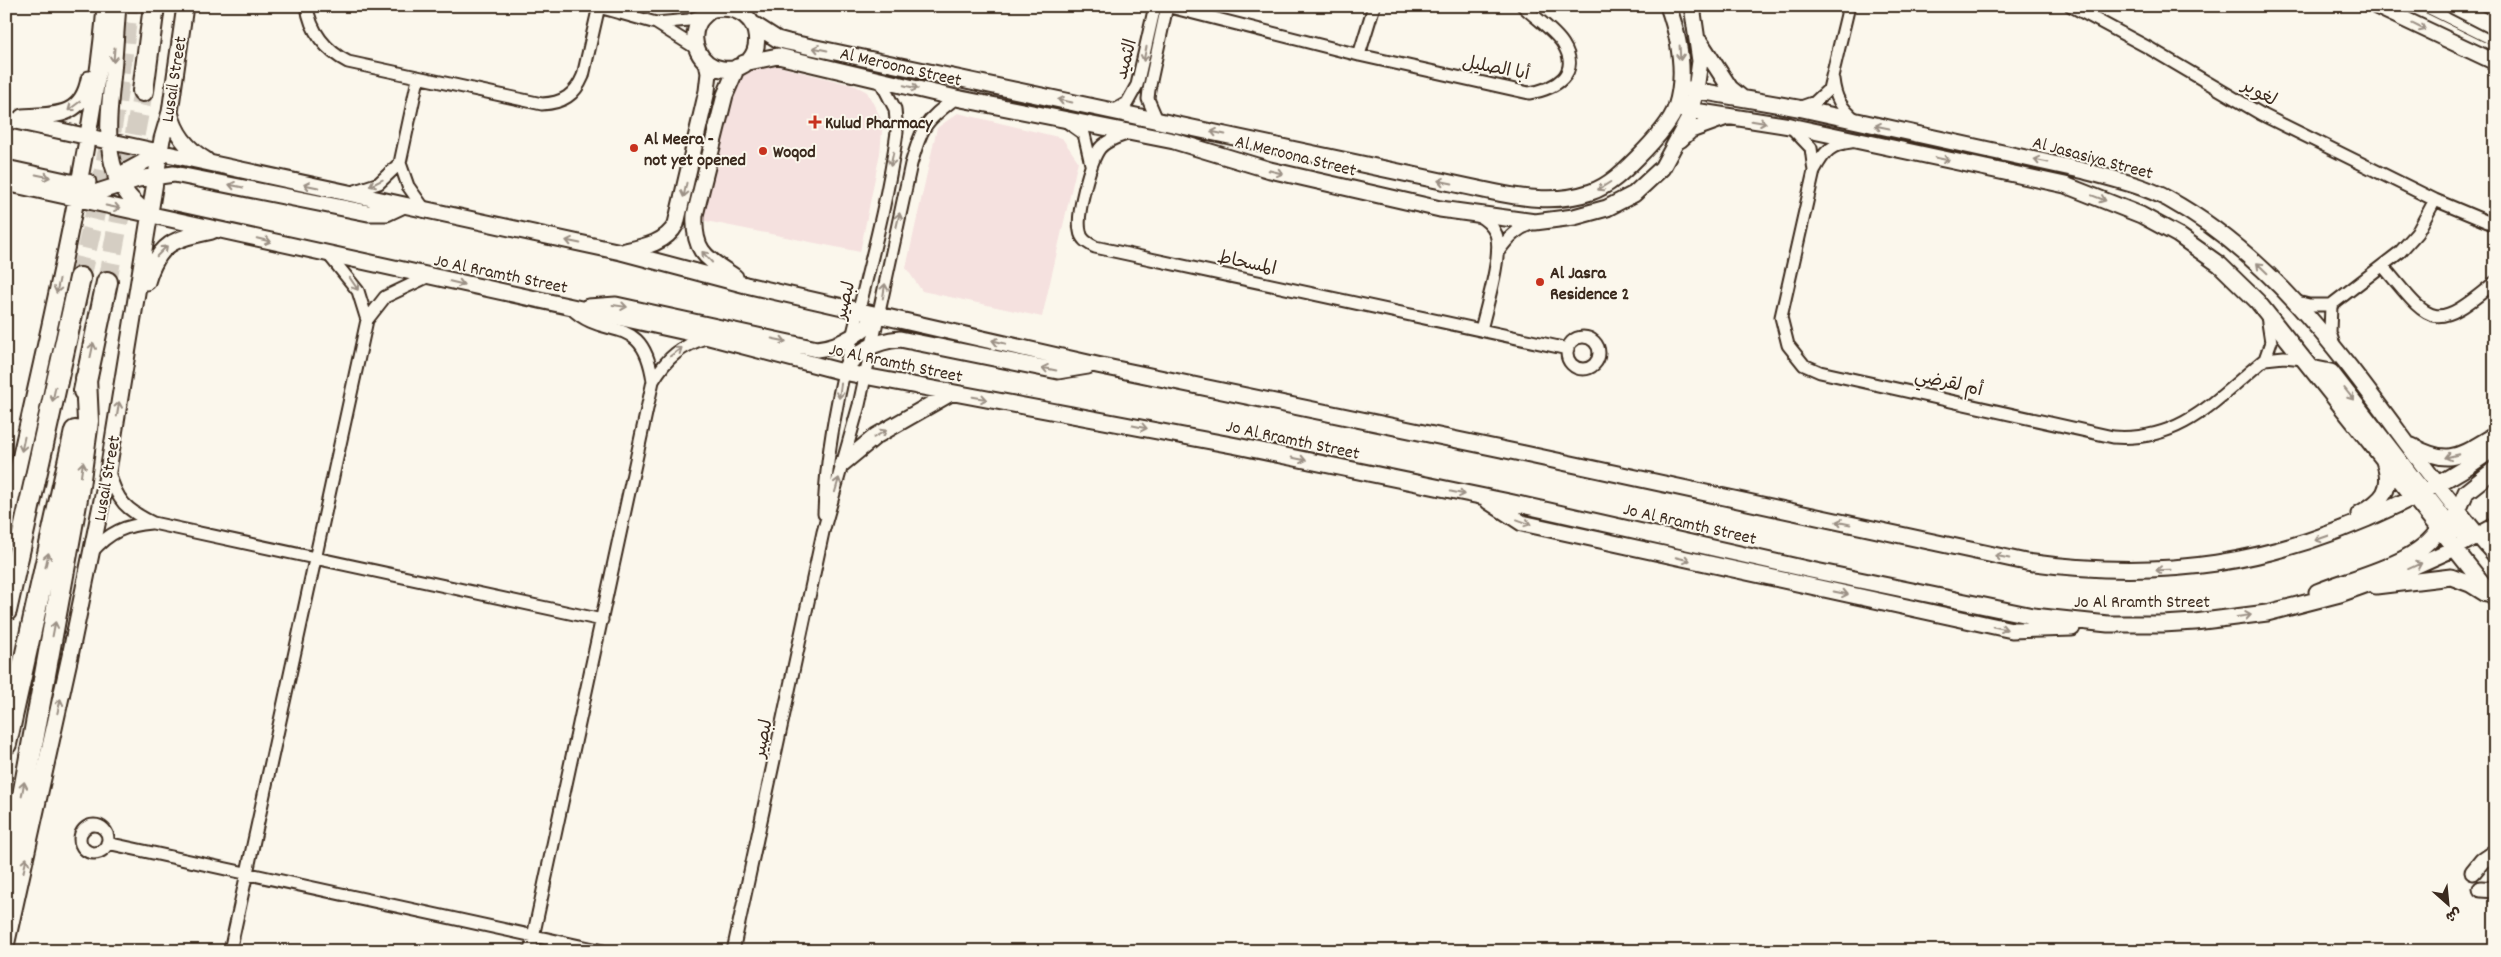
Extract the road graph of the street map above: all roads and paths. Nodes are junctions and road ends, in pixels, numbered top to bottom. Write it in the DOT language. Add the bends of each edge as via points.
graph roads {
  1 [pos="105,6"];
  2 [pos="118,6"];
  3 [pos="154,6"];
  4 [pos="185,6"];
  5 [pos="307,6"];
  6 [pos="1155,6"];
  7 [pos="1167,6"];
  8 [pos="1374,6"];
  9 [pos="1523,6"];
  10 [pos="1668,6"];
  11 [pos="1848,6"];
  12 [pos="2071,6"];
  13 [pos="2376,6"];
  14 [pos="2454,6"];
  15 [pos="599,7"];
  16 [pos="1693,7"];
  17 [pos="711,10"];
  18 [pos="751,16"];
  19 [pos="656,23"];
  20 [pos="2495,27"];
  21 [pos="1698,38"];
  22 [pos="101,47"];
  23 [pos="696,48"];
  24 [pos="1359,55"];
  25 [pos="2495,62"];
  26 [pos="707,63"];
  27 [pos="741,65"];
  28 [pos="1833,77"];
  29 [pos="418,78"];
  30 [pos="880,80"];
  31 [pos="1680,88"];
  32 [pos="1696,90"];
  33 [pos="143,92"];
  34 [pos="1743,97"];
  35 [pos="956,98"];
  36 [pos="1798,108"];
  37 [pos="1676,109"];
  38 [pos="1692,110"];
  39 [pos="1112,111"];
  40 [pos="170,112"];
  41 [pos="1726,117"];
  42 [pos="8,120"];
  43 [pos="1063,120"];
  44 [pos="1157,120"];
  45 [pos="1857,122"];
  46 [pos="1790,126"];
  47 [pos="1127,134"];
  48 [pos="88,137"];
  49 [pos="108,142"];
  50 [pos="1860,142"];
  51 [pos="1676,145"];
  52 [pos="160,153"];
  53 [pos="400,163"];
  54 [pos="1091,164"];
  55 [pos="214,165"];
  56 [pos="6,168"];
  57 [pos="1814,171"];
  58 [pos="156,176"];
  59 [pos="118,180"];
  60 [pos="6,183"];
  61 [pos="79,183"];
  62 [pos="347,194"];
  63 [pos="76,198"];
  64 [pos="2435,200"];
  65 [pos="402,206"];
  66 [pos="425,210"];
  67 [pos="1471,211"];
  68 [pos="150,215"];
  69 [pos="1536,222"];
  70 [pos="2495,225"];
  71 [pos="217,230"];
  72 [pos="621,252"];
  73 [pos="1498,252"];
  74 [pos="329,255"];
  75 [pos="2383,266"];
  76 [pos="427,277"];
  77 [pos="80,278"];
  78 [pos="107,282"];
  79 [pos="2495,282"];
  80 [pos="746,285"];
  81 [pos="2297,302"];
  82 [pos="2331,305"];
  83 [pos="571,308"];
  84 [pos="135,310"];
  85 [pos="860,310"];
  86 [pos="2267,313"];
  87 [pos="880,314"];
  88 [pos="366,320"];
  89 [pos="1481,330"];
  90 [pos="709,337"];
  91 [pos="852,338"];
  92 [pos="871,347"];
  93 [pos="1568,349"];
  94 [pos="2336,351"];
  95 [pos="2265,359"];
  96 [pos="2307,364"];
  97 [pos="1097,365"];
  98 [pos="842,372"];
  99 [pos="865,376"];
  100 [pos="86,378"];
  101 [pos="653,380"];
  102 [pos="951,393"];
  103 [pos="2495,435"];
  104 [pos="2408,444"];
  105 [pos="2495,447"];
  106 [pos="2382,455"];
  107 [pos="842,464"];
  108 [pos="2495,469"];
  109 [pos="108,470"];
  110 [pos="2425,490"];
  111 [pos="6,522"];
  112 [pos="2448,522"];
  113 [pos="153,523"];
  114 [pos="2495,526"];
  115 [pos="2341,531"];
  116 [pos="823,532"];
  117 [pos="2477,537"];
  118 [pos="2453,549"];
  119 [pos="92,552"];
  120 [pos="2495,556"];
  121 [pos="315,558"];
  122 [pos="2355,590"];
  123 [pos="2495,599"];
  124 [pos="2303,604"];
  125 [pos="6,611"];
  126 [pos="602,620"];
  127 [pos="6,744"];
  128 [pos="107,843"];
  129 [pos="2495,852"];
  130 [pos="2473,872"];
  131 [pos="247,873"];
  132 [pos="6,889"];
  133 [pos="534,935"];
  134 [pos="6,946"];
  135 [pos="230,951"];
  136 [pos="530,951"];
  137 [pos="603,951"];
  138 [pos="733,951"];
  1 -- 22 [label="main road"];
  2 -- 49 [label="main road, one-way"];
  3 -- 33 [label="highway, Lusail Street"];
  4 -- 40 [label="main road, Lusail Street"];
  5 -- 29 [label="street" via="310,22 320,39 339,58"];
  6 -- 39 [label="street, الثميد, one-way" via="1137,85 1127,103"];
  7 -- 24 [label="street, أبا الصليل"];
  7 -- 44 [label="street, الثميد" via="1149,90 1150,105"];
  8 -- 24 [label="street"];
  9 -- 24 [label="street, أبا الصليل" via="1563,45 1569,59 1568,71 1561,82 1544,91 1511,90"];
  10 -- 31 [label="main road, Al Meroona Street, one-way" via="1680,51"];
  11 -- 28 [label="street"];
  12 -- 64 [label="street, لغوير" via="2261,114"];
  13 -- 25 [label="main road, one-way"];
  14 -- 20 [label="main road"];
  15 -- 19 [label="street"];
  15 -- 29 [label="street" via="583,76 574,92 559,101 535,103"];
  16 -- 21 [label="main road, Al Meroona Street"];
  17 -- 18 [label="main road" via="729,6"];
  17 -- 19 [label="street" via="689,20"];
  17 -- 23 [label="main road" via="696,29"];
  18 -- 27 [label="main road" via="757,42 755,50"];
  39 -- 18 [label="main road, Al Meroona Street, one-way" via="781,40"];
  19 -- 23 [label="street"];
  21 -- 32 [label="main road, Al Meroona Street"];
  21 -- 34 [label="main road" via="1730,88"];
  22 -- 42 [label="main road, one-way" via="87,91 80,102 53,116"];
  22 -- 48 [label="main road"];
  23 -- 26 [label="main road"];
  26 -- 27 [label="main road" via="721,68"];
  26 -- 72 [label="main road, one-way" via="707,91 673,231 661,240"];
  27 -- 30 [label="main road, Al Meroona Street" via="778,56"];
  80 -- 27 [label="main road, one-way" via="705,256 698,246 694,227 725,95"];
  28 -- 36 [label="street" via="1822,97"];
  28 -- 45 [label="street" via="1838,102"];
  29 -- 53 [label="street"];
  30 -- 35 [label="main road, Al Meroona Street, one-way"];
  30 -- 85 [label="street, لبصير, one-way" via="895,109 897,132"];
  31 -- 32 [label="main road, Al Jasasiya Street"];
  31 -- 37 [label="main road, Al Meroona Street"];
  32 -- 34 [label="main road, Al Jasasiya Street"];
  32 -- 38 [label="main road, Al Meroona Street"];
  34 -- 36 [label="main road, Al Jasasiya Street"];
  35 -- 43 [label="main road, Al Meroona Street"];
  87 -- 35 [label="street, لبصير, one-way" via="896,230 922,129 930,117"];
  36 -- 45 [label="main road, Al Jasasiya Street"];
  37 -- 38 [label="main road, Al Jasasiya Street"];
  37 -- 44 [label="main road, Al Meroona Street, one-way" via="1652,143 1614,179 1591,192 1547,200 1493,192"];
  38 -- 41 [label="main road, Al Jasasiya Street"];
  38 -- 51 [label="main road, Al Meroona Street"];
  39 -- 44 [label="main road, Al Meroona Street"];
  40 -- 52 [label="main road, Lusail Street"];
  40 -- 55 [label="main road" via="173,125 189,148"];
  41 -- 46 [label="main road, Al Jasasiya Street, one-way"];
  41 -- 51 [label="main road" via="1692,130"];
  42 -- 48 [label="main road, Jo Al Rramth Street"];
  43 -- 47 [label="main road, Al Meroona Street"];
  43 -- 54 [label="street, المسحاط" via="1084,134"];
  81 -- 45 [label="main road, Al Jasasiya Street, one-way" via="2221,233 2167,199 2140,187 2068,167"];
  46 -- 50 [label="main road, Al Jasasiya Street"];
  46 -- 57 [label="street, أم لقرضي" via="1812,148"];
  47 -- 54 [label="street, المسحاط" via="1109,140"];
  47 -- 67 [label="main road, Al Meroona Street, one-way" via="1174,141 1270,170 1440,208"];
  48 -- 49 [label="main road, Jo Al Rramth Street"];
  48 -- 61 [label="main road"];
  49 -- 52 [label="main road, Jo Al Rramth Street"];
  49 -- 59 [label="main road" via="110,160"];
  50 -- 57 [label="street, أم لقرضي" via="1838,143 1830,148 1822,155"];
  50 -- 86 [label="main road, Al Jasasiya Street, one-way" via="2066,185 2141,215 2205,253"];
  51 -- 69 [label="main road, Al Meroona Street" via="1662,168 1627,199 1574,217"];
  52 -- 55 [label="main road, Jo Al Rramth Street"];
  52 -- 58 [label="main road, Lusail Street"];
  52 -- 59 [label="main road"];
  53 -- 62 [label="street, one-way" via="379,183"];
  53 -- 66 [label="street" via="408,186"];
  54 -- 89 [label="street, المسحاط" via="1080,232 1084,241 1095,247"];
  62 -- 55 [label="main road, Jo Al Rramth Street, one-way"];
  56 -- 61 [label="main road, one-way"];
  57 -- 95 [label="street, أم لقرضي" via="1781,317 1788,345 1804,365 1820,372 2133,439 2178,427"];
  58 -- 59 [label="main road"];
  65 -- 58 [label="main road, one-way" via="387,213 368,214 191,177 174,174"];
  58 -- 68 [label="main road, Lusail Street"];
  59 -- 61 [label="main road"];
  59 -- 63 [label="main road"];
  59 -- 68 [label="main road" via="133,201"];
  60 -- 63 [label="main road, Jo Al Rramth Street"];
  61 -- 63 [label="main road"];
  62 -- 65 [label="main road, Jo Al Rramth Street"];
  63 -- 68 [label="main road, Jo Al Rramth Street, one-way"];
  63 -- 111 [label="main road, one-way"];
  64 -- 70 [label="street, لغوير"];
  64 -- 75 [label="street" via="2417,233"];
  65 -- 66 [label="main road, Jo Al Rramth Street"];
  72 -- 66 [label="main road, Jo Al Rramth Street, one-way"];
  67 -- 69 [label="main road, Al Meroona Street"];
  67 -- 73 [label="street" via="1494,229"];
  68 -- 71 [label="main road, Jo Al Rramth Street"];
  68 -- 84 [label="main road, Lusail Street"];
  69 -- 73 [label="street" via="1509,237"];
  71 -- 74 [label="main road, Jo Al Rramth Street, one-way"];
  84 -- 71 [label="main road, one-way" via="154,261 163,250 178,240"];
  72 -- 80 [label="main road, Jo Al Rramth Street"];
  73 -- 89 [label="street"];
  74 -- 76 [label="main road, Jo Al Rramth Street"];
  74 -- 88 [label="street, one-way" via="358,291"];
  75 -- 79 [label="street" via="2414,304 2425,313 2436,316 2460,310"];
  75 -- 82 [label="street"];
  76 -- 83 [label="main road, Jo Al Rramth Street, one-way"];
  76 -- 88 [label="street" via="385,297"];
  77 -- 125 [label="highway, one-way"];
  100 -- 78 [label="highway, one-way"];
  80 -- 85 [label="main road, Jo Al Rramth Street"];
  81 -- 82 [label="street"];
  81 -- 94 [label="main road, Al Jasasiya Street"];
  82 -- 94 [label="street" via="2330,332"];
  83 -- 90 [label="main road, Jo Al Rramth Street"];
  83 -- 91 [label="main road, one-way" via="616,304 817,349 832,348"];
  83 -- 101 [label="street" via="589,322 630,334 645,353"];
  109 -- 84 [label="main road, Lusail Street, one-way"];
  85 -- 87 [label="main road, Jo Al Rramth Street"];
  85 -- 91 [label="street, لبصير"];
  86 -- 95 [label="street" via="2272,342"];
  86 -- 96 [label="main road, Al Jasasiya Street"];
  87 -- 91 [label="main road"];
  87 -- 92 [label="street, لبصير"];
  97 -- 87 [label="main road, Jo Al Rramth Street, one-way"];
  88 -- 121 [label="street"];
  89 -- 93 [label="street, المسحاط"];
  90 -- 98 [label="main road, Jo Al Rramth Street"];
  101 -- 90 [label="street, one-way" via="674,353"];
  91 -- 98 [label="street, لبصير"];
  97 -- 92 [label="main road, one-way" via="1058,371 900,339 884,340"];
  92 -- 98 [label="main road" via="851,358"];
  92 -- 99 [label="street, لبصير"];
  94 -- 104 [label="main road, Al Jasasiya Street"];
  95 -- 96 [label="street" via="2284,357"];
  96 -- 106 [label="main road, Al Jasasiya Street"];
  96 -- 110 [label="main road, one-way" via="2331,372"];
  115 -- 97 [label="main road, Jo Al Rramth Street, one-way" via="2255,557 2171,570 2096,570 2034,564"];
  98 -- 99 [label="main road, Jo Al Rramth Street"];
  98 -- 116 [label="street, لبصير, one-way" via="825,488"];
  99 -- 102 [label="main road, Jo Al Rramth Street"];
  99 -- 107 [label="street, لبصير"];
  127 -- 100 [label="highway, one-way"];
  132 -- 100 [label="highway, one-way" via="78,493 88,421"];
  101 -- 126 [label="street"];
  107 -- 102 [label="main road, one-way" via="876,436"];
  102 -- 124 [label="main road, Jo Al Rramth Street, one-way" via="1237,446 1964,604 2033,616 2108,624 2195,622 2268,613"];
  103 -- 104 [label="main road, one-way" via="2467,452 2448,458 2434,456"];
  104 -- 110 [label="main road, Al Jasasiya Street"];
  105 -- 110 [label="main road, Jo Al Rramth Street"];
  106 -- 110 [label="main road, Al Jasasiya Street"];
  106 -- 115 [label="main road" via="2388,474 2387,490 2373,506"];
  116 -- 107 [label="street, لبصير, one-way"];
  108 -- 112 [label="main road" via="2466,492"];
  109 -- 113 [label="street" via="112,485 126,508"];
  109 -- 119 [label="main road, Lusail Street"];
  110 -- 112 [label="main road"];
  110 -- 112 [label="main road"];
  110 -- 115 [label="main road, Jo Al Rramth Street"];
  112 -- 117 [label="main road"];
  112 -- 118 [label="main road"];
  112 -- 124 [label="main road" via="2412,554 2322,590"];
  113 -- 119 [label="street" via="117,530"];
  113 -- 121 [label="street"];
  114 -- 117 [label="main road, Jo Al Rramth Street"];
  116 -- 138 [label="street, لبصير"];
  117 -- 118 [label="main road, Jo Al Rramth Street"];
  117 -- 120 [label="main road"];
  122 -- 118 [label="main road, Jo Al Rramth Street, one-way"];
  118 -- 123 [label="main road"];
  134 -- 119 [label="main road, Lusail Street, one-way"];
  121 -- 126 [label="street"];
  121 -- 131 [label="street"];
  122 -- 123 [label="main road" via="2451,577"];
  122 -- 124 [label="main road, Jo Al Rramth Street"];
  126 -- 133 [label="street"];
  128 -- 131 [label="street"];
  129 -- 130 [label="main road"];
  131 -- 133 [label="street"];
  131 -- 135 [label="street"];
  133 -- 136 [label="street"];
  133 -- 137 [label="street"];
}
